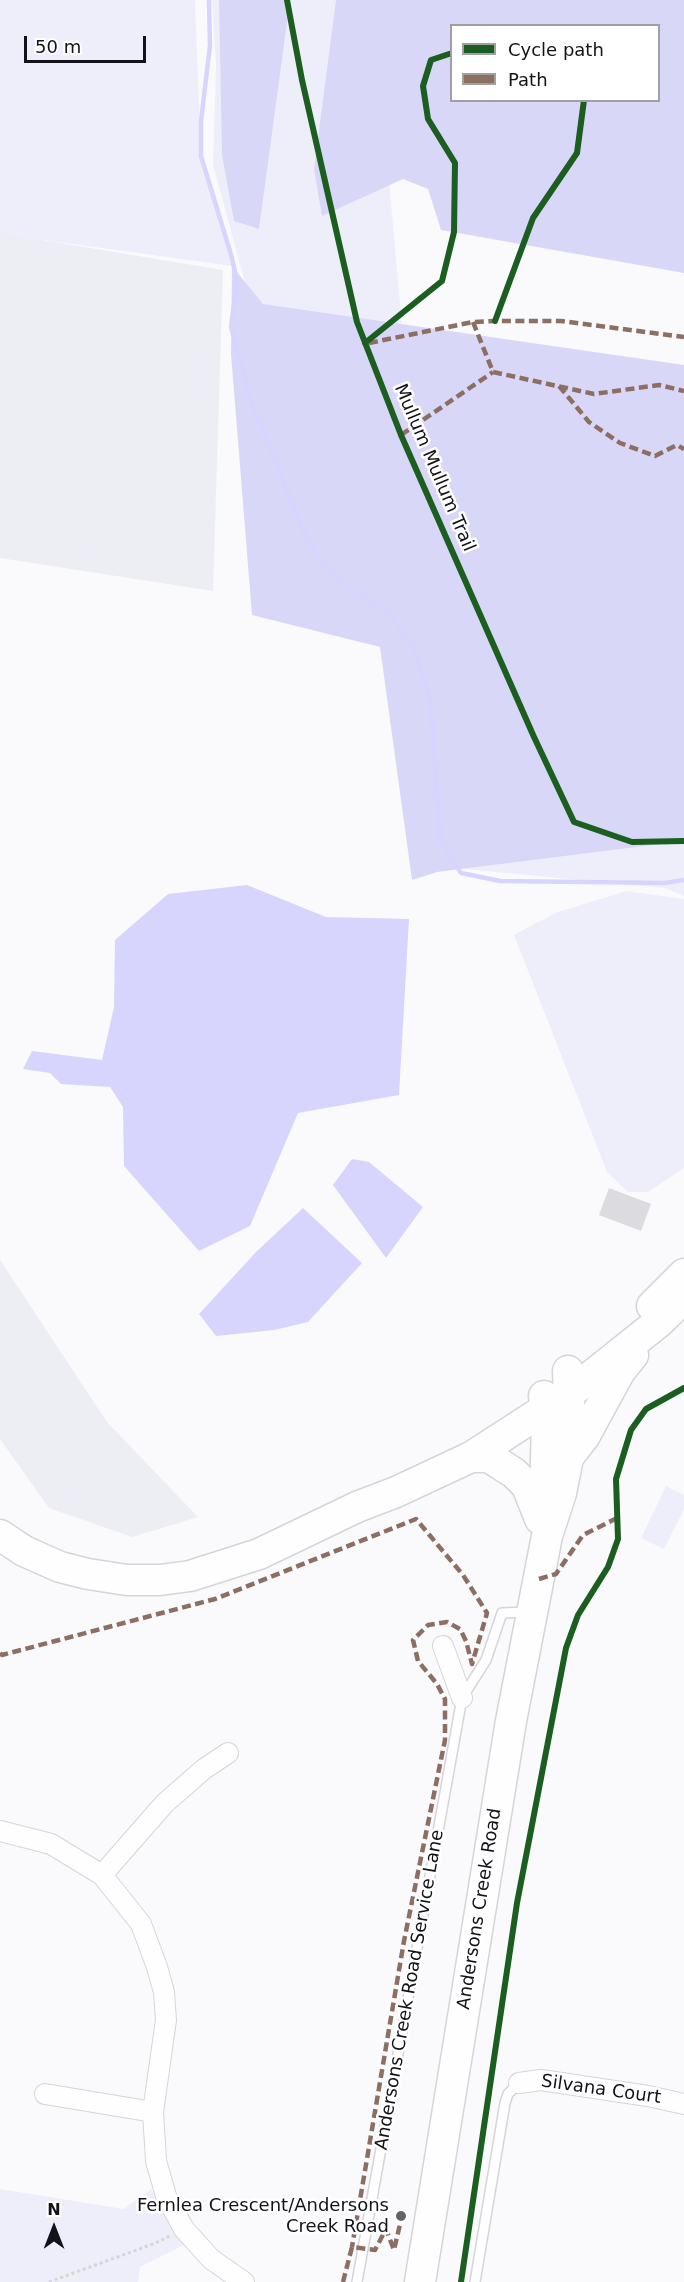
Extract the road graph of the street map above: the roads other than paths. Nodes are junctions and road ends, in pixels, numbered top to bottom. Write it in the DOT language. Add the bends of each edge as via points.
graph roads {
  1 [pos="684,1274"];
  2 [pos="684,1298"];
  3 [pos="658,1322"];
  4 [pos="557,1391"];
  5 [pos="471,1457"];
  6 [pos="568,1458"];
  7 [pos="357,1507"];
  8 [pos="0,1535"];
  9 [pos="546,1536"];
  10 [pos="532,1612"];
  11 [pos="443,1646"];
  12 [pos="462,1698"];
  13 [pos="228,1753"];
  14 [pos="0,1831"];
  15 [pos="102,1875"];
  16 [pos="519,2083"];
  17 [pos="45,2094"];
  18 [pos="684,2104"];
  19 [pos="153,2112"];
  20 [pos="244,2282"];
  21 [pos="357,2282"];
  22 [pos="420,2282"];
  23 [pos="475,2282"];
  1 -- 4 [label="main road"];
  2 -- 3 [label="main road"];
  3 -- 4 [label="main road"];
  3 -- 6 [label="main road" via="620,1371"];
  4 -- 5 [label="main road"];
  4 -- 6 [label="main road, Andersons Creek Road"];
  4 -- 7 [label="main road"];
  4 -- 9 [label="main road, Andersons Creek Road" via="544,1491"];
  5 -- 7 [label="main road"];
  5 -- 9 [label="main road" via="489,1457 527,1486"];
  6 -- 9 [label="main road, Andersons Creek Road"];
  7 -- 8 [label="main road" via="259,1554 190,1576 160,1580 128,1580 60,1567"];
  9 -- 10 [label="main road, Andersons Creek Road"];
  10 -- 12 [label="lane, Andersons Creek Road Service Lane" via="502,1613 486,1660"];
  10 -- 22 [label="main road, Andersons Creek Road" via="510,1721"];
  11 -- 12 [label="street"];
  12 -- 21 [label="lane, Andersons Creek Road Service Lane"];
  13 -- 15 [label="street" via="165,1803"];
  14 -- 15 [label="street" via="51,1844"];
  15 -- 19 [label="street" via="141,1924 164,1992 166,2020"];
  16 -- 18 [label="street, Silvana Court" via="540,2080"];
  16 -- 23 [label="lane" via="505,2103"];
  17 -- 19 [label="street"];
  19 -- 20 [label="street" via="156,2161 166,2196 184,2229 212,2259"];
}
